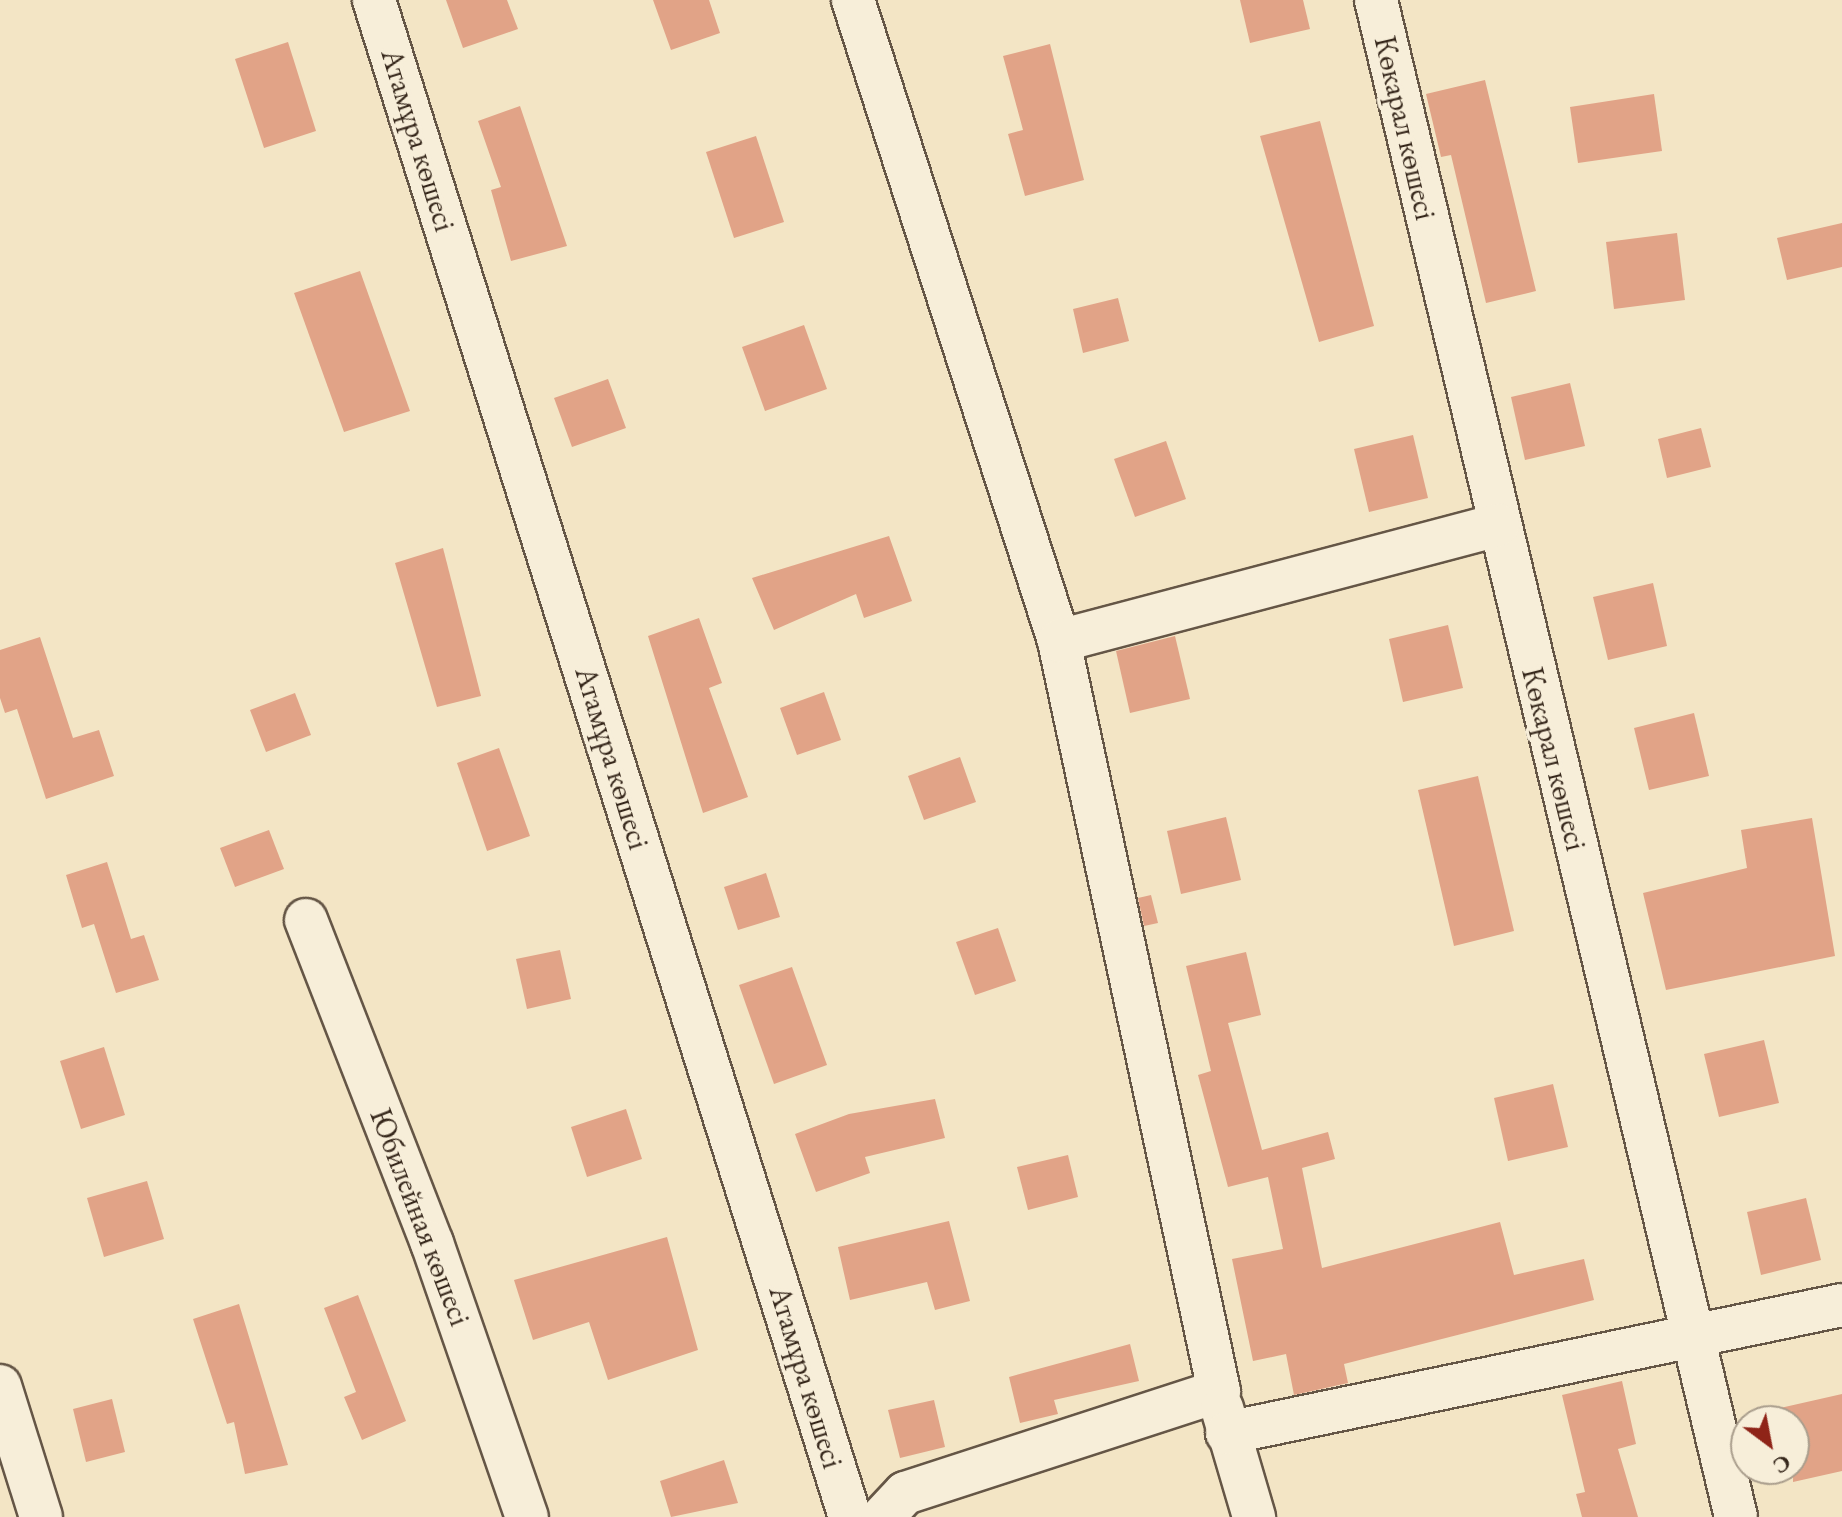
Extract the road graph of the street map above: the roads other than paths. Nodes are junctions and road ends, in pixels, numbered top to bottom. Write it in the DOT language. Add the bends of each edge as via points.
graph roads {
  1 [pos="374,0"];
  2 [pos="853,0"];
  3 [pos="1376,0"];
  4 [pos="1498,525"];
  5 [pos="1059,641"];
  6 [pos="306,920"];
  7 [pos="1842,1305"];
  8 [pos="1693,1337"];
  9 [pos="0,1386"];
  10 [pos="1219,1391"];
  11 [pos="1227,1433"];
  12 [pos="12,1462"];
  13 [pos="41,1517"];
  14 [pos="527,1517"];
  15 [pos="850,1517"];
  16 [pos="883,1517"];
  17 [pos="1254,1517"];
  18 [pos="1736,1517"];
  1 -- 15 [label="street, Атамұра көшесі"];
  2 -- 5 [label="street"];
  3 -- 4 [label="street, Көкарал көшесі"];
  4 -- 5 [label="street"];
  4 -- 8 [label="street, Көкарал көшесі"];
  5 -- 10 [label="street"];
  6 -- 14 [label="street, Юбилейная көшесі" via="432,1243"];
  7 -- 8 [label="street"];
  8 -- 11 [label="street"];
  8 -- 18 [label="street, Көкарал көшесі"];
  9 -- 12 [label="street"];
  10 -- 11 [label="street"];
  10 -- 16 [label="street" via="905,1493"];
  11 -- 17 [label="street"];
  12 -- 13 [label="street"];
}
